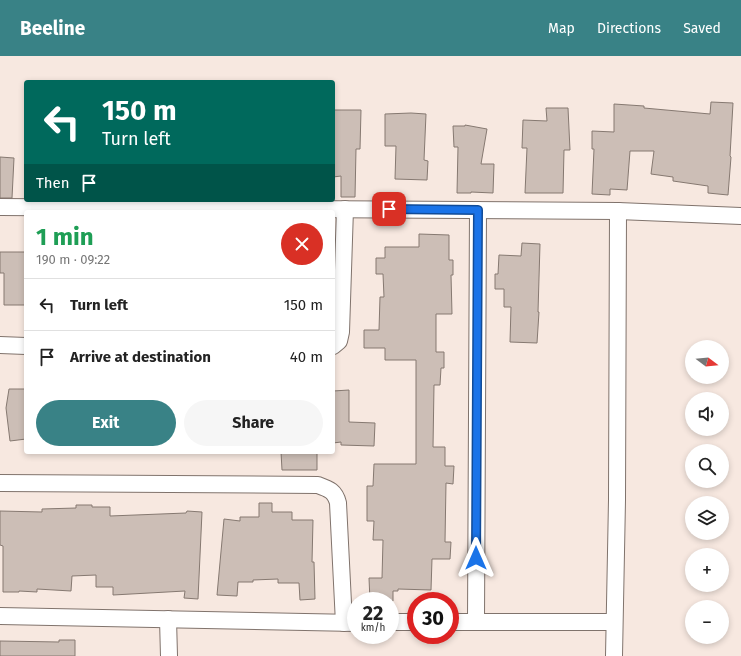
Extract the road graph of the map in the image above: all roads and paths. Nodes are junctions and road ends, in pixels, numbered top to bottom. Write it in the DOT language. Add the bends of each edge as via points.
graph roads {
  1 [pos="0,207"];
  2 [pos="345,209"];
  3 [pos="478,210"];
  4 [pos="618,211"];
  5 [pos="741,216"];
  6 [pos="335,344"];
  7 [pos="0,345"];
  8 [pos="24,346"];
  9 [pos="0,483"];
  10 [pos="347,593"];
  11 [pos="0,616"];
  12 [pos="168,619"];
  13 [pos="459,622"];
  14 [pos="476,622"];
  15 [pos="614,622"];
  16 [pos="347,623"];
  17 [pos="169,656"];
  18 [pos="614,656"];
  1 -- 2 [label="street"];
  2 -- 3 [label="street"];
  2 -- 6 [label="street" via="341,332 339,341"];
  3 -- 4 [label="street"];
  3 -- 14 [label="street"];
  4 -- 5 [label="street"];
  4 -- 15 [label="street"];
  7 -- 8 [label="street"];
  9 -- 10 [label="street" via="318,484 336,494"];
  11 -- 12 [label="street"];
  12 -- 16 [label="street"];
  12 -- 17 [label="street"];
  13 -- 14 [label="street"];
  14 -- 15 [label="street"];
  15 -- 18 [label="street"];
}
